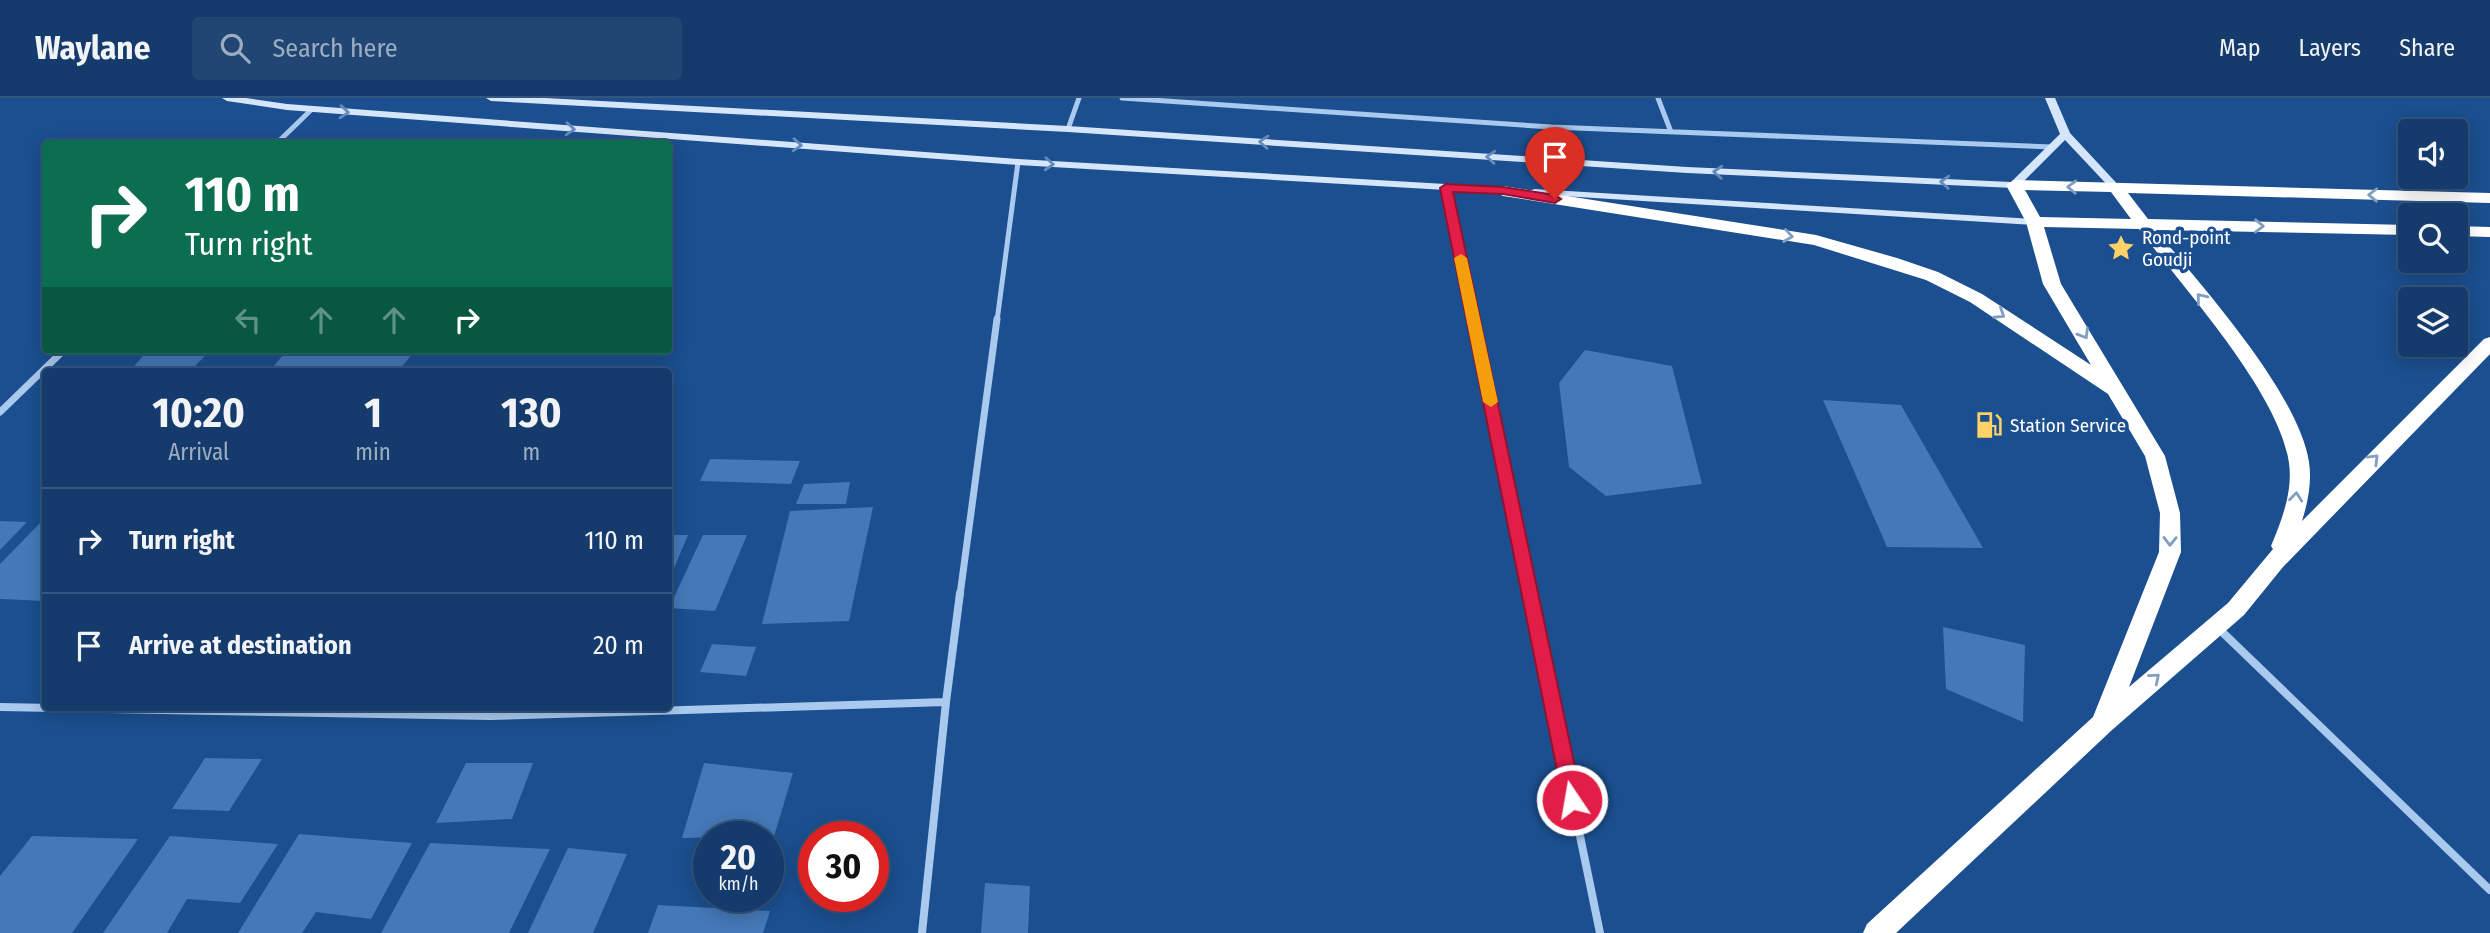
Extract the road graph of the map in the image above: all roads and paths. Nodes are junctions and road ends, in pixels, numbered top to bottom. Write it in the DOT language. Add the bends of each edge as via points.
graph roads {
  1 [pos="227,98"];
  2 [pos="491,98"];
  3 [pos="1079,98"];
  4 [pos="1122,98"];
  5 [pos="1658,98"];
  6 [pos="2050,98"];
  7 [pos="550,99"];
  8 [pos="312,109"];
  9 [pos="1068,129"];
  10 [pos="1671,132"];
  11 [pos="2065,134"];
  12 [pos="280,140"];
  13 [pos="2053,147"];
  14 [pos="1018,162"];
  15 [pos="2014,185"];
  16 [pos="1446,188"];
  17 [pos="2117,189"];
  18 [pos="1503,191"];
  19 [pos="2490,198"];
  20 [pos="2034,222"];
  21 [pos="2142,224"];
  22 [pos="2398,230"];
  23 [pos="2468,231"];
  24 [pos="2490,232"];
  25 [pos="2490,343"];
  26 [pos="60,354"];
  27 [pos="45,368"];
  28 [pos="42,371"];
  29 [pos="2119,392"];
  30 [pos="0,412"];
  31 [pos="2275,561"];
  32 [pos="2216,626"];
  33 [pos="946,702"];
  34 [pos="0,707"];
  35 [pos="42,708"];
  36 [pos="672,710"];
  37 [pos="218,711"];
  38 [pos="653,711"];
  39 [pos="2103,723"];
  40 [pos="2490,890"];
  41 [pos="922,933"];
  42 [pos="1600,933"];
  43 [pos="1877,933"];
  1 -- 8 [label="main road"];
  2 -- 7 [label="main road"];
  3 -- 9 [label="street"];
  4 -- 10 [label="street"];
  5 -- 10 [label="street"];
  6 -- 11 [label="main road"];
  7 -- 9 [label="main road"];
  8 -- 12 [label="street"];
  8 -- 14 [label="main road, one-way"];
  15 -- 9 [label="main road, one-way" via="1687,170"];
  10 -- 13 [label="street"];
  11 -- 13 [label="main road"];
  11 -- 17 [label="main road"];
  13 -- 15 [label="main road"];
  14 -- 16 [label="main road, one-way"];
  14 -- 33 [label="street"];
  17 -- 15 [label="highway, one-way"];
  15 -- 20 [label="highway"];
  16 -- 18 [label="main road"];
  16 -- 42 [label="street"];
  19 -- 17 [label="highway, one-way"];
  17 -- 21 [label="highway"];
  18 -- 20 [label="main road"];
  18 -- 29 [label="highway, one-way" via="1816,240 1891,262 1976,298"];
  20 -- 21 [label="highway"];
  20 -- 29 [label="highway, one-way" via="2052,284"];
  21 -- 22 [label="highway, one-way"];
  31 -- 21 [label="highway, one-way" via="2294,518 2299,464 2286,424 2222,323"];
  23 -- 24 [label="highway"];
  31 -- 25 [label="highway, one-way"];
  26 -- 27 [label="street"];
  28 -- 30 [label="street"];
  29 -- 39 [label="highway, one-way" via="2155,456 2170,513 2170,552"];
  31 -- 32 [label="highway" via="2248,597"];
  39 -- 32 [label="highway, one-way"];
  32 -- 40 [label="street"];
  33 -- 36 [label="street"];
  33 -- 41 [label="street"];
  34 -- 35 [label="street"];
  37 -- 38 [label="street" via="490,716"];
  39 -- 43 [label="highway"];
}
